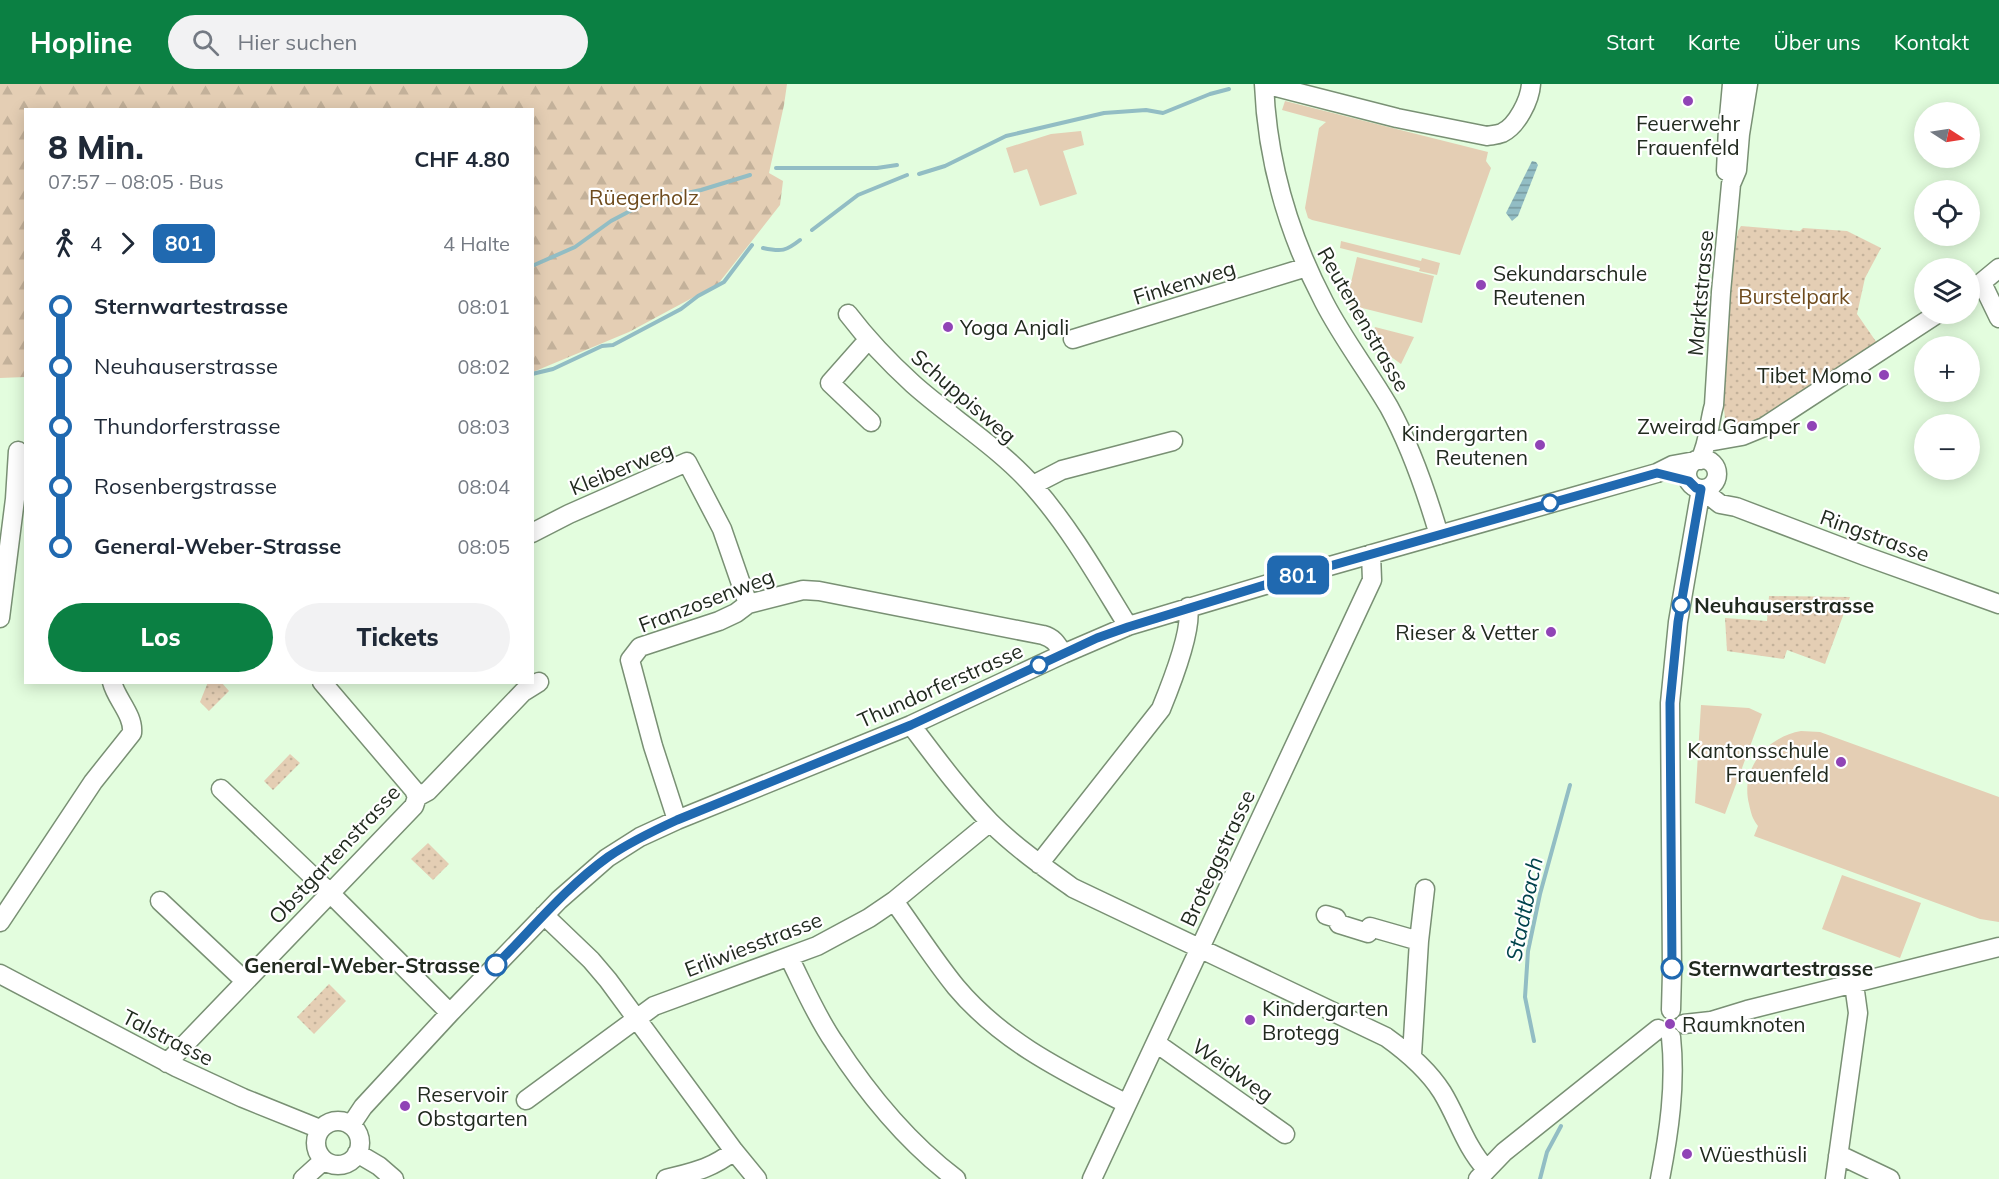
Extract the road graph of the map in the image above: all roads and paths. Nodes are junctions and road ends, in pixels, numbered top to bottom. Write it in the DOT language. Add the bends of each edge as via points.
graph roads {
  1 [pos="1264,84"];
  2 [pos="1531,84"];
  3 [pos="1732,84"];
  4 [pos="1748,84"];
  5 [pos="1731,184"];
  6 [pos="1307,267"];
  7 [pos="1999,268"];
  8 [pos="1980,284"];
  9 [pos="1980,292"];
  10 [pos="848,314"];
  11 [pos="1999,318"];
  12 [pos="1922,324"];
  13 [pos="1073,339"];
  14 [pos="868,340"];
  15 [pos="871,422"];
  16 [pos="1716,440"];
  17 [pos="1173,441"];
  18 [pos="22,449"];
  19 [pos="0,453"];
  20 [pos="1707,467"];
  21 [pos="1657,473"];
  22 [pos="1695,485"];
  23 [pos="1033,486"];
  24 [pos="1728,505"];
  25 [pos="1698,515"];
  26 [pos="534,532"];
  27 [pos="1439,534"];
  28 [pos="1371,554"];
  29 [pos="748,604"];
  30 [pos="1999,604"];
  31 [pos="1188,608"];
  32 [pos="0,618"];
  33 [pos="1128,627"];
  34 [pos="1063,654"];
  35 [pos="539,682"];
  36 [pos="534,683"];
  37 [pos="112,684"];
  38 [pos="324,684"];
  39 [pos="519,687"];
  40 [pos="911,725"];
  41 [pos="221,789"];
  42 [pos="417,797"];
  43 [pos="677,820"];
  44 [pos="990,822"];
  45 [pos="1039,864"];
  46 [pos="1425,890"];
  47 [pos="330,892"];
  48 [pos="160,901"];
  49 [pos="894,901"];
  50 [pos="544,915"];
  51 [pos="1326,915"];
  52 [pos="0,922"];
  53 [pos="1419,941"];
  54 [pos="1999,948"];
  55 [pos="1200,949"];
  56 [pos="789,957"];
  57 [pos="0,974"];
  58 [pos="245,981"];
  59 [pos="1854,984"];
  60 [pos="1671,1010"];
  61 [pos="450,1013"];
  62 [pos="636,1018"];
  63 [pos="1684,1024"];
  64 [pos="1664,1033"];
  65 [pos="1156,1043"];
  66 [pos="1412,1055"];
  67 [pos="167,1063"];
  68 [pos="526,1100"];
  69 [pos="1127,1104"];
  70 [pos="351,1125"];
  71 [pos="320,1129"];
  72 [pos="1285,1134"];
  73 [pos="734,1151"];
  74 [pos="357,1153"];
  75 [pos="1838,1156"];
  76 [pos="324,1160"];
  77 [pos="1482,1174"];
  78 [pos="303,1179"];
  79 [pos="394,1179"];
  80 [pos="666,1179"];
  81 [pos="757,1179"];
  82 [pos="956,1179"];
  83 [pos="1092,1179"];
  84 [pos="1660,1179"];
  85 [pos="1835,1179"];
  86 [pos="1890,1179"];
  1 -- 2 [label="street" via="1487,136 1512,126 1527,101"];
  1 -- 6 [label="street, Reutenenstrasse" via="1275,171"];
  3 -- 5 [label="street, Marktstrasse" via="1726,170"];
  4 -- 5 [label="street, Marktstrasse" via="1737,170"];
  5 -- 16 [label="street, Marktstrasse" via="1711,418"];
  6 -- 13 [label="street, Finkenweg"];
  6 -- 27 [label="street, Reutenenstrasse" via="1343,336 1395,419 1418,470"];
  7 -- 8 [label="street"];
  9 -- 11 [label="street"];
  10 -- 14 [label="street, Schuppisweg"];
  12 -- 16 [label="street" via="1764,427"];
  14 -- 15 [label="street" via="830,382"];
  14 -- 23 [label="street, Schuppisweg" via="913,384"];
  16 -- 20 [label="street, Marktstrasse"];
  17 -- 23 [label="street" via="1062,470"];
  18 -- 19 [label="street"];
  18 -- 32 [label="street"];
  20 -- 21 [label="street, Thundorferstrasse" via="1673,465"];
  20 -- 22 [label="street" via="1711,486"];
  20 -- 22 [label="street, Marktstrasse" via="1689,468"];
  20 -- 24 [label="street"];
  21 -- 22 [label="street, Thundorferstrasse"];
  21 -- 27 [label="street, Thundorferstrasse"];
  22 -- 24 [label="street, Ringstrasse"];
  22 -- 25 [label="street"];
  23 -- 33 [label="street, Schuppisweg" via="1078,545"];
  24 -- 25 [label="street"];
  24 -- 30 [label="street, Ringstrasse"];
  25 -- 60 [label="street" via="1678,622 1670,703"];
  26 -- 29 [label="street, Kleiberweg" via="687,462 722,529"];
  27 -- 28 [label="street, Thundorferstrasse"];
  28 -- 31 [label="street, Thundorferstrasse"];
  28 -- 55 [label="street, Broteggstrasse" via="1372,580"];
  29 -- 34 [label="street, Franzosenweg" via="794,591 819,591 1051,637"];
  29 -- 43 [label="street, Franzosenweg" via="719,621 640,647 630,660"];
  31 -- 33 [label="street, Thundorferstrasse"];
  31 -- 45 [label="street" via="1188,624 1161,709"];
  33 -- 34 [label="street, Thundorferstrasse"];
  34 -- 40 [label="street, Thundorferstrasse"];
  35 -- 36 [label="street, Obstgartenstrasse"];
  37 -- 52 [label="street" via="130,719 132,733 93,782"];
  38 -- 42 [label="street"];
  39 -- 42 [label="street, Obstgartenstrasse" via="428,791"];
  40 -- 43 [label="street, Thundorferstrasse"];
  40 -- 44 [label="street"];
  41 -- 47 [label="street"];
  42 -- 47 [label="street, Obstgartenstrasse" via="414,806"];
  43 -- 50 [label="street, Thundorferstrasse" via="607,858"];
  44 -- 45 [label="street"];
  44 -- 49 [label="street, Erliwiesstrasse"];
  45 -- 55 [label="street" via="1073,888"];
  46 -- 53 [label="street"];
  47 -- 58 [label="street, Obstgartenstrasse"];
  47 -- 61 [label="street"];
  48 -- 58 [label="street"];
  49 -- 56 [label="street, Erliwiesstrasse" via="841,935"];
  49 -- 69 [label="street" via="957,988 1001,1031 1048,1063"];
  50 -- 61 [label="street, Thundorferstrasse"];
  50 -- 62 [label="street" via="591,960"];
  51 -- 53 [label="street" via="1336,918 1339,924 1368,933 1370,927"];
  53 -- 66 [label="street"];
  54 -- 59 [label="street"];
  55 -- 65 [label="street, Broteggstrasse"];
  55 -- 66 [label="street" via="1386,1037"];
  56 -- 62 [label="street, Erliwiesstrasse" via="654,1006"];
  56 -- 82 [label="street" via="832,1041 880,1105 930,1159"];
  57 -- 67 [label="street, Talstrasse"];
  58 -- 67 [label="street, Obstgartenstrasse"];
  59 -- 63 [label="street" via="1711,1021"];
  59 -- 75 [label="street" via="1858,1012"];
  60 -- 63 [label="street" via="1680,1014"];
  60 -- 64 [label="street" via="1659,1016 1657,1025"];
  61 -- 70 [label="street, Thundorferstrasse"];
  62 -- 68 [label="street, Erliwiesstrasse"];
  62 -- 73 [label="street"];
  63 -- 64 [label="street" via="1680,1033"];
  64 -- 77 [label="street"];
  64 -- 84 [label="street" via="1674,1069"];
  65 -- 69 [label="street, Broteggstrasse"];
  65 -- 72 [label="street, Weidweg"];
  66 -- 77 [label="street" via="1442,1092"];
  67 -- 71 [label="street, Talstrasse"];
  69 -- 83 [label="street, Broteggstrasse"];
  70 -- 71 [label="street" via="339,1120"];
  70 -- 74 [label="street" via="359,1135"];
  71 -- 76 [label="street" via="315,1142"];
  73 -- 80 [label="street" via="706,1169"];
  73 -- 81 [label="street"];
  74 -- 76 [label="street" via="344,1165"];
  74 -- 79 [label="street"];
  75 -- 85 [label="street"];
  75 -- 86 [label="street"];
  76 -- 78 [label="street"];
}
